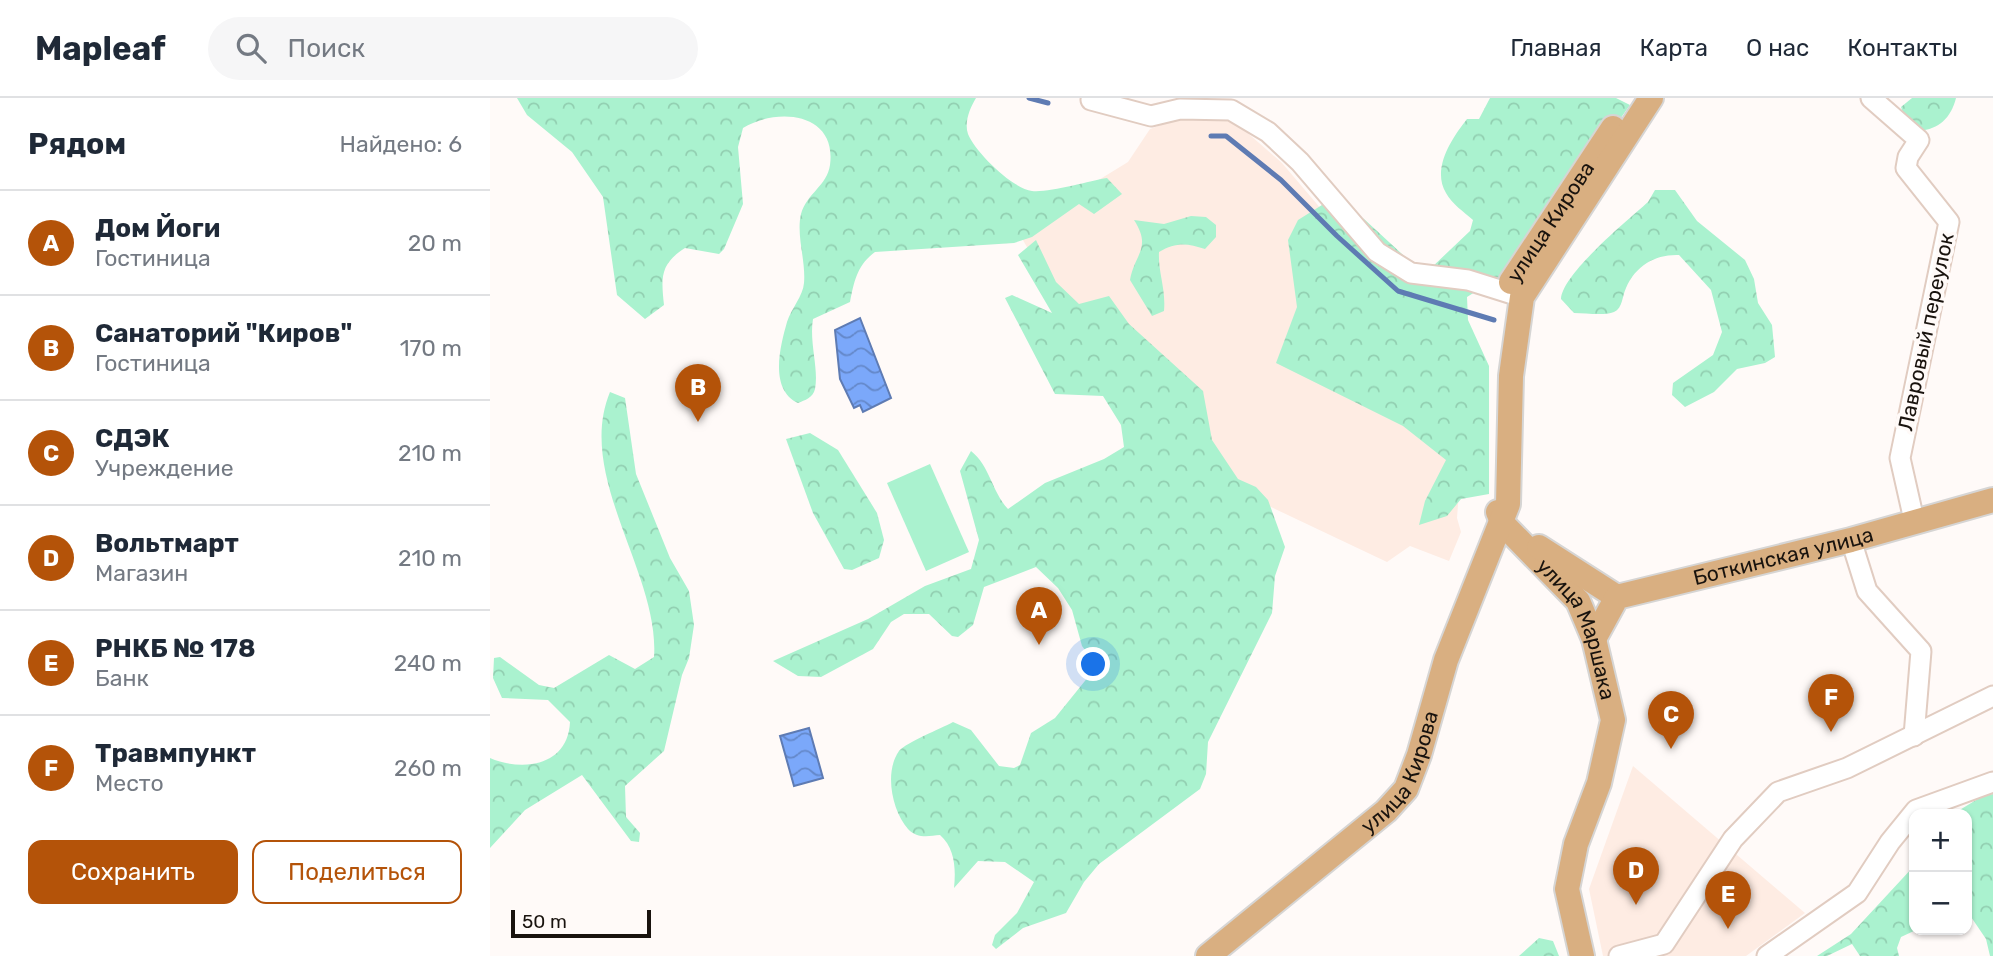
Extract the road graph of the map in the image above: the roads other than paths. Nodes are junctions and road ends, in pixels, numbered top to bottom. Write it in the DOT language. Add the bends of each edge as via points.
graph roads {
  1 [pos="1633,98"];
  2 [pos="1651,98"];
  3 [pos="1871,98"];
  4 [pos="1091,100"];
  5 [pos="1515,295"];
  6 [pos="1993,500"];
  7 [pos="1914,520"];
  8 [pos="1503,524"];
  9 [pos="1851,540"];
  10 [pos="1539,547"];
  11 [pos="1617,597"];
  12 [pos="1597,630"];
  13 [pos="1993,696"];
  14 [pos="1914,736"];
  15 [pos="1993,782"];
  16 [pos="1208,956"];
  17 [pos="1583,956"];
  18 [pos="1592,956"];
  19 [pos="1619,956"];
  20 [pos="1767,956"];
  1 -- 5 [label="main road, улица Кирова" via="1529,252"];
  2 -- 5 [label="main road, улица Кирова"];
  3 -- 7 [label="street, Лавровый переулок" via="1919,140 1906,167 1949,222 1899,458"];
  4 -- 5 [label="street" via="1151,116 1181,108 1231,110 1268,132 1300,162 1377,252 1411,273 1468,280"];
  5 -- 8 [label="main road, улица Кирова" via="1508,505"];
  6 -- 7 [label="main road, Боткинская улица"];
  7 -- 9 [label="main road, Боткинская улица"];
  8 -- 10 [label="main road"];
  8 -- 12 [label="main road, улица Маршака" via="1578,601"];
  8 -- 16 [label="main road, улица Кирова" via="1446,660 1406,789 1386,811"];
  9 -- 11 [label="main road, Боткинская улица"];
  9 -- 14 [label="street" via="1867,591 1921,651"];
  10 -- 11 [label="main road"];
  10 -- 12 [label="main road" via="1582,588"];
  11 -- 12 [label="main road"];
  12 -- 17 [label="main road, улица Маршака" via="1613,720 1567,889"];
  12 -- 18 [label="main road" via="1607,631 1620,713 1618,754 1586,844 1578,890"];
  13 -- 14 [label="street"];
  14 -- 19 [label="street" via="1846,768 1778,792 1733,839 1664,944"];
  15 -- 20 [label="street" via="1916,810 1857,893"];
}
